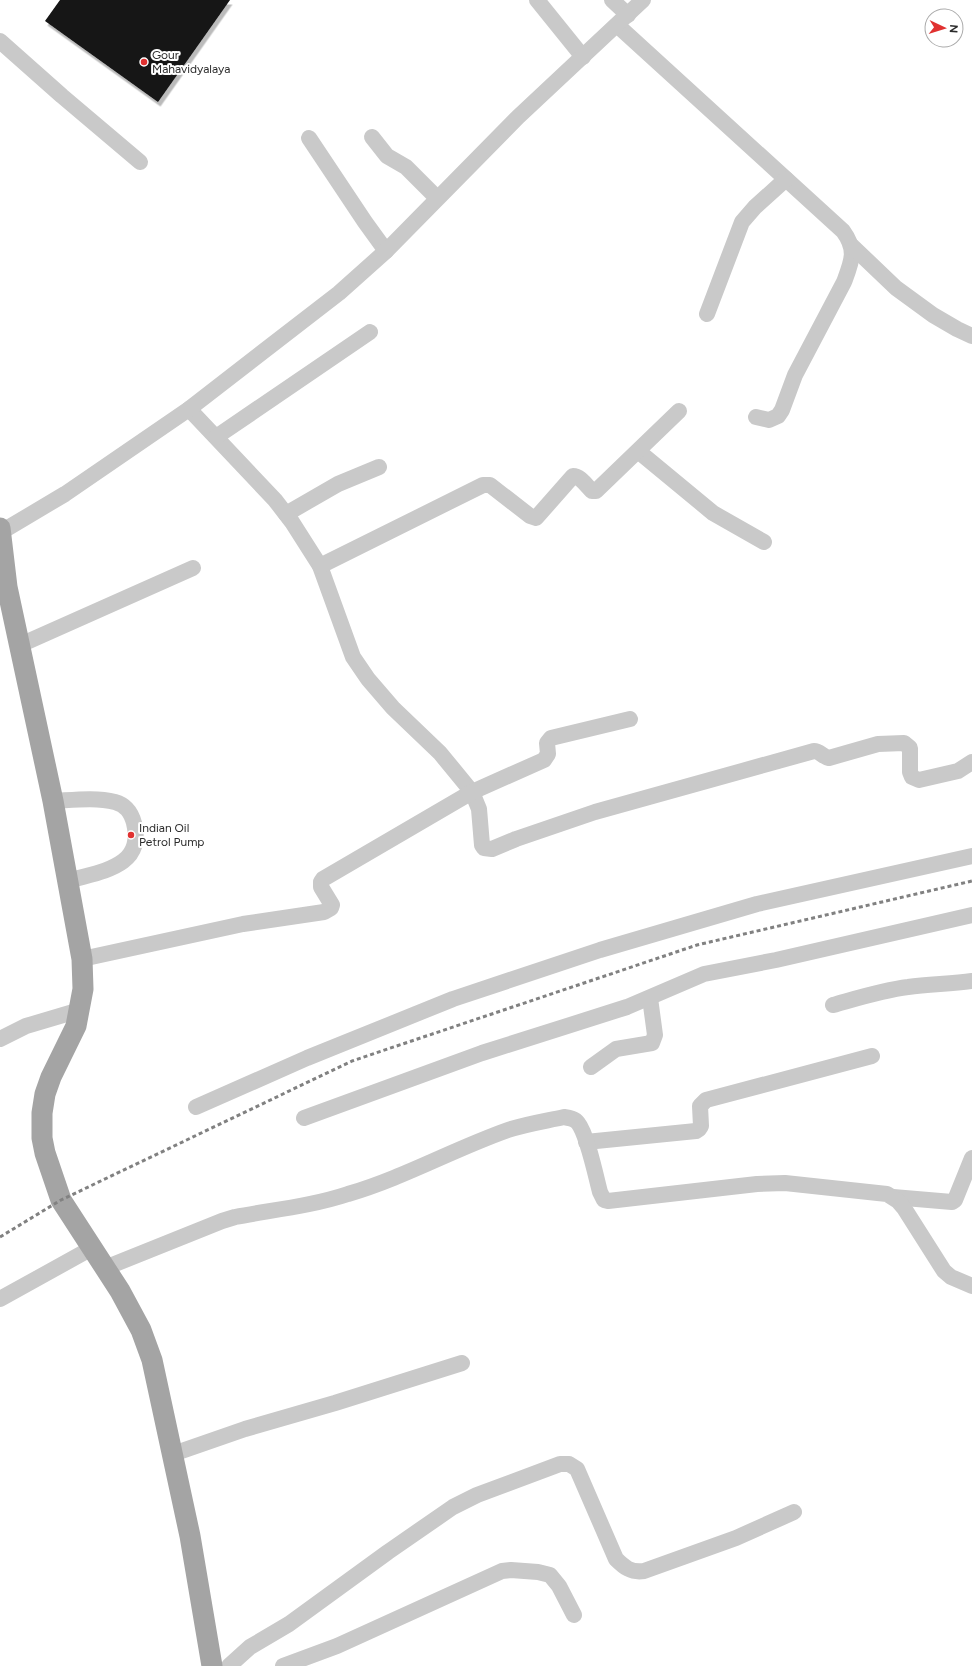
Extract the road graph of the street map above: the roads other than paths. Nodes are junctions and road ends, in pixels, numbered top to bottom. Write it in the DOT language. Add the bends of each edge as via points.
graph roads {
  1 [pos="537,0"];
  2 [pos="612,0"];
  3 [pos="643,0"];
  4 [pos="623,20"];
  5 [pos="0,41"];
  6 [pos="583,57"];
  7 [pos="372,137"];
  8 [pos="309,138"];
  9 [pos="140,162"];
  10 [pos="786,179"];
  11 [pos="437,198"];
  12 [pos="852,246"];
  13 [pos="386,251"];
  14 [pos="707,314"];
  15 [pos="370,332"];
  16 [pos="972,336"];
  17 [pos="189,409"];
  18 [pos="679,411"];
  19 [pos="756,417"];
  20 [pos="216,437"];
  21 [pos="638,451"];
  22 [pos="379,467"];
  23 [pos="286,514"];
  24 [pos="0,530"];
  25 [pos="764,542"];
  26 [pos="320,566"];
  27 [pos="193,568"];
  28 [pos="4,590"];
  29 [pos="20,644"];
  30 [pos="630,719"];
  31 [pos="972,762"];
  32 [pos="472,792"];
  33 [pos="53,801"];
  34 [pos="972,856"];
  35 [pos="68,881"];
  36 [pos="972,915"];
  37 [pos="82,959"];
  38 [pos="972,981"];
  39 [pos="650,998"];
  40 [pos="834,1005"];
  41 [pos="80,1010"];
  42 [pos="0,1039"];
  43 [pos="872,1056"];
  44 [pos="591,1067"];
  45 [pos="196,1107"];
  46 [pos="304,1118"];
  47 [pos="586,1142"];
  48 [pos="972,1158"];
  49 [pos="893,1197"];
  50 [pos="92,1248"];
  51 [pos="105,1268"];
  52 [pos="972,1286"];
  53 [pos="0,1299"];
  54 [pos="462,1363"];
  55 [pos="173,1454"];
  56 [pos="794,1512"];
  57 [pos="574,1615"];
  58 [pos="212,1666"];
  59 [pos="230,1666"];
  60 [pos="284,1666"];
  1 -- 6 [label="street"];
  2 -- 4 [label="street"];
  3 -- 4 [label="street"];
  4 -- 6 [label="street"];
  4 -- 10 [label="street"];
  5 -- 9 [label="street"];
  6 -- 11 [label="street"];
  7 -- 11 [label="street" via="387,156 406,167"];
  8 -- 13 [label="street"];
  10 -- 12 [label="street" via="842,231"];
  10 -- 14 [label="street" via="742,222"];
  11 -- 13 [label="street"];
  12 -- 16 [label="street" via="896,288 934,315"];
  12 -- 19 [label="street" via="853,255 844,282 795,375 782,410 778,416 769,420"];
  13 -- 17 [label="street" via="339,293"];
  15 -- 20 [label="street"];
  17 -- 20 [label="street"];
  17 -- 24 [label="street" via="65,494"];
  18 -- 21 [label="street"];
  20 -- 23 [label="street"];
  21 -- 25 [label="street" via="713,512"];
  21 -- 26 [label="street" via="594,491 576,476 570,478 536,518 490,485 483,485"];
  22 -- 23 [label="street" via="338,484"];
  23 -- 26 [label="street"];
  24 -- 28 [label="main road"];
  26 -- 32 [label="street" via="349,647 360,668 378,693 440,753"];
  27 -- 29 [label="street"];
  28 -- 29 [label="main road"];
  29 -- 33 [label="main road"];
  30 -- 32 [label="street" via="551,738 547,743 548,754 544,760"];
  31 -- 32 [label="street" via="958,771 919,780 912,777 910,748 904,743 878,744 829,758 814,751 595,812 492,849 484,848 482,845 479,809"];
  32 -- 37 [label="street" via="323,879 321,887 332,906 324,912 243,924"];
  33 -- 35 [label="main road"];
  33 -- 35 [label="street" via="116,802 125,806 131,815 136,832 130,856 122,863"];
  34 -- 45 [label="street" via="757,904 600,950 453,999 307,1058"];
  35 -- 37 [label="main road"];
  36 -- 39 [label="street" via="704,974"];
  37 -- 41 [label="main road" via="83,989"];
  38 -- 40 [label="street" via="906,987"];
  39 -- 44 [label="street" via="655,1035 652,1043 616,1049"];
  39 -- 46 [label="street" via="627,1008 482,1054"];
  41 -- 42 [label="street" via="26,1026"];
  41 -- 50 [label="main road" via="76,1026 45,1094 42,1138 61,1200"];
  43 -- 47 [label="street" via="706,1100 700,1106 701,1126 696,1131"];
  47 -- 49 [label="street" via="600,1192 604,1200 608,1201 785,1182 887,1194"];
  47 -- 51 [label="street" via="578,1123 569,1118 516,1128 349,1194 235,1217 209,1225"];
  48 -- 49 [label="street" via="952,1202"];
  49 -- 52 [label="street" via="904,1208 944,1271"];
  50 -- 51 [label="main road"];
  50 -- 53 [label="street"];
  51 -- 55 [label="main road" via="143,1336 152,1360"];
  54 -- 55 [label="street" via="335,1404 245,1429"];
  55 -- 58 [label="main road"];
  56 -- 59 [label="street" via="736,1538 637,1572 623,1566 616,1559 577,1469 569,1464 560,1464 477,1495 453,1507 289,1624 250,1647"];
  57 -- 60 [label="street" via="559,1586 550,1575 511,1570 337,1646"];
}
